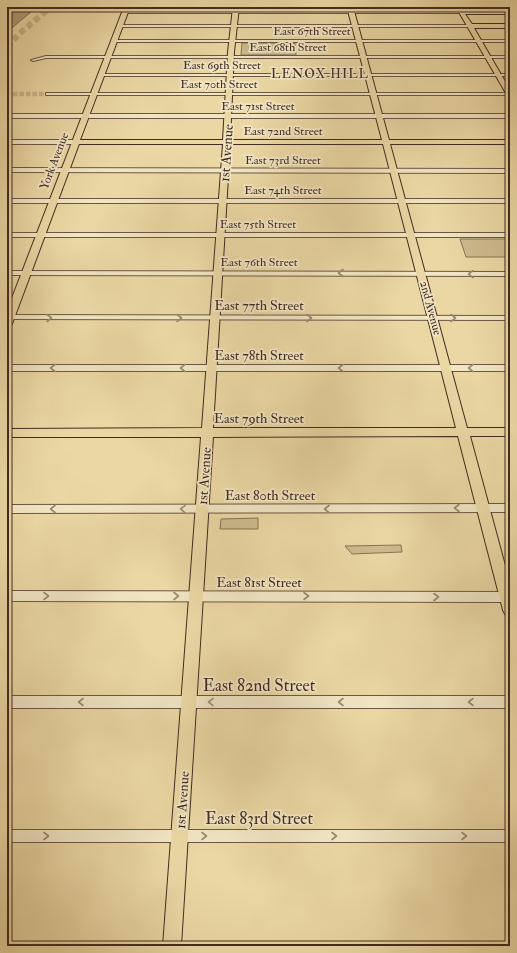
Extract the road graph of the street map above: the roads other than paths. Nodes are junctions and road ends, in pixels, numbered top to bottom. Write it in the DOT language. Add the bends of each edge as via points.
graph roads {
  1 [pos="126,10"];
  2 [pos="236,10"];
  3 [pos="351,10"];
  4 [pos="460,10"];
  5 [pos="510,12"];
  6 [pos="355,25"];
  7 [pos="469,25"];
  8 [pos="120,26"];
  9 [pos="234,26"];
  10 [pos="510,26"];
  11 [pos="114,41"];
  12 [pos="232,41"];
  13 [pos="359,41"];
  14 [pos="478,41"];
  15 [pos="510,41"];
  16 [pos="108,57"];
  17 [pos="231,57"];
  18 [pos="363,57"];
  19 [pos="488,57"];
  20 [pos="510,57"];
  21 [pos="33,60"];
  22 [pos="101,75"];
  23 [pos="230,75"];
  24 [pos="368,75"];
  25 [pos="498,75"];
  26 [pos="510,75"];
  27 [pos="7,94"];
  28 [pos="13,94"];
  29 [pos="48,94"];
  30 [pos="94,94"];
  31 [pos="229,94"];
  32 [pos="374,94"];
  33 [pos="510,95"];
  34 [pos="7,116"];
  35 [pos="85,116"];
  36 [pos="228,116"];
  37 [pos="380,116"];
  38 [pos="510,116"];
  39 [pos="7,142"];
  40 [pos="76,142"];
  41 [pos="227,142"];
  42 [pos="387,142"];
  43 [pos="510,142"];
  44 [pos="7,170"];
  45 [pos="225,170"];
  46 [pos="64,171"];
  47 [pos="393,171"];
  48 [pos="510,171"];
  49 [pos="7,200"];
  50 [pos="53,200"];
  51 [pos="223,201"];
  52 [pos="401,201"];
  53 [pos="510,201"];
  54 [pos="7,235"];
  55 [pos="41,235"];
  56 [pos="220,235"];
  57 [pos="410,235"];
  58 [pos="510,235"];
  59 [pos="7,273"];
  60 [pos="26,273"];
  61 [pos="218,273"];
  62 [pos="422,274"];
  63 [pos="510,274"];
  64 [pos="214,318"];
  65 [pos="434,318"];
  66 [pos="510,318"];
  67 [pos="8,320"];
  68 [pos="7,368"];
  69 [pos="211,368"];
  70 [pos="447,368"];
  71 [pos="510,368"];
  72 [pos="7,432"];
  73 [pos="207,432"];
  74 [pos="510,432"];
  75 [pos="464,433"];
  76 [pos="483,508"];
  77 [pos="510,508"];
  78 [pos="7,509"];
  79 [pos="201,510"];
  80 [pos="7,596"];
  81 [pos="196,596"];
  82 [pos="509,601"];
  83 [pos="7,702"];
  84 [pos="189,702"];
  85 [pos="510,702"];
  86 [pos="7,836"];
  87 [pos="180,836"];
  88 [pos="510,836"];
  89 [pos="172,946"];
  1 -- 2 [label="street"];
  1 -- 8 [label="main road, York Avenue"];
  2 -- 3 [label="street"];
  2 -- 9 [label="main road, 1st Avenue"];
  3 -- 4 [label="street"];
  3 -- 6 [label="main road, 2nd Avenue"];
  4 -- 5 [label="main road"];
  4 -- 7 [label="main road"];
  6 -- 7 [label="street"];
  6 -- 9 [label="street"];
  6 -- 13 [label="main road, 2nd Avenue"];
  7 -- 10 [label="main road"];
  7 -- 14 [label="main road"];
  8 -- 9 [label="street"];
  8 -- 11 [label="main road, York Avenue"];
  9 -- 12 [label="main road, 1st Avenue"];
  11 -- 12 [label="street, East 67th Street"];
  11 -- 16 [label="main road, York Avenue"];
  12 -- 13 [label="street, East 67th Street"];
  12 -- 17 [label="main road, 1st Avenue"];
  13 -- 14 [label="street, East 67th Street"];
  13 -- 18 [label="main road, 2nd Avenue"];
  14 -- 15 [label="street, East 67th Street"];
  14 -- 19 [label="main road"];
  16 -- 17 [label="street, East 68th Street"];
  16 -- 21 [label="street, East 68th Street"];
  16 -- 22 [label="main road, York Avenue"];
  17 -- 18 [label="street, East 68th Street"];
  17 -- 23 [label="main road, 1st Avenue"];
  18 -- 19 [label="street, East 68th Street"];
  18 -- 24 [label="main road, 2nd Avenue"];
  19 -- 20 [label="street, East 68th Street"];
  19 -- 25 [label="main road"];
  22 -- 23 [label="street, East 69th Street"];
  22 -- 30 [label="main road, York Avenue"];
  23 -- 24 [label="street, East 69th Street"];
  23 -- 31 [label="main road, 1st Avenue"];
  24 -- 25 [label="street, East 69th Street"];
  24 -- 32 [label="main road, 2nd Avenue"];
  25 -- 26 [label="street, East 69th Street"];
  25 -- 33 [label="main road"];
  27 -- 28 [label="street"];
  29 -- 30 [label="street, East 70th Street"];
  30 -- 31 [label="street, East 70th Street"];
  30 -- 35 [label="main road, York Avenue"];
  31 -- 32 [label="street, East 70th Street"];
  31 -- 36 [label="main road, 1st Avenue"];
  32 -- 33 [label="street, East 70th Street"];
  32 -- 37 [label="main road, 2nd Avenue"];
  34 -- 35 [label="street, East 71st Street"];
  35 -- 36 [label="street, East 71st Street"];
  35 -- 40 [label="main road, York Avenue"];
  36 -- 37 [label="street, East 71st Street"];
  36 -- 41 [label="main road, 1st Avenue"];
  37 -- 38 [label="street, East 71st Street"];
  37 -- 42 [label="main road, 2nd Avenue"];
  39 -- 40 [label="street, East 72nd Street"];
  40 -- 41 [label="main road, East 72nd Street"];
  40 -- 46 [label="main road, York Avenue"];
  41 -- 42 [label="main road, East 72nd Street"];
  41 -- 45 [label="main road, 1st Avenue"];
  42 -- 43 [label="main road, East 72nd Street"];
  42 -- 47 [label="main road, 2nd Avenue"];
  44 -- 46 [label="street, East 73rd Street"];
  45 -- 46 [label="street, East 73rd Street"];
  45 -- 47 [label="street, East 73rd Street"];
  45 -- 51 [label="main road, 1st Avenue"];
  46 -- 50 [label="main road, York Avenue"];
  47 -- 48 [label="street, East 73rd Street"];
  47 -- 52 [label="main road, 2nd Avenue"];
  49 -- 50 [label="street, East 74th Street"];
  50 -- 51 [label="street, East 74th Street"];
  50 -- 55 [label="main road, York Avenue"];
  51 -- 52 [label="street, East 74th Street"];
  51 -- 56 [label="main road, 1st Avenue"];
  52 -- 53 [label="street, East 74th Street"];
  52 -- 57 [label="main road, 2nd Avenue"];
  54 -- 55 [label="street, East 75th Street"];
  55 -- 56 [label="street, East 75th Street"];
  55 -- 60 [label="main road, York Avenue"];
  56 -- 57 [label="street, East 75th Street"];
  56 -- 61 [label="main road, 1st Avenue"];
  57 -- 58 [label="street, East 75th Street"];
  57 -- 62 [label="main road, 2nd Avenue"];
  59 -- 60 [label="street, East 76th Street"];
  60 -- 61 [label="street, East 76th Street"];
  60 -- 67 [label="main road, York Avenue"];
  62 -- 61 [label="street, East 76th Street, one-way"];
  61 -- 64 [label="main road, 1st Avenue"];
  63 -- 62 [label="street, East 76th Street, one-way"];
  62 -- 65 [label="main road, 2nd Avenue"];
  64 -- 65 [label="street, East 77th Street, one-way"];
  67 -- 64 [label="street, East 77th Street, one-way"];
  64 -- 69 [label="main road, 1st Avenue"];
  65 -- 66 [label="street, East 77th Street, one-way"];
  65 -- 70 [label="main road, 2nd Avenue"];
  69 -- 68 [label="street, East 78th Street, one-way"];
  70 -- 69 [label="street, East 78th Street, one-way"];
  69 -- 73 [label="main road, 1st Avenue"];
  71 -- 70 [label="street, East 78th Street, one-way"];
  70 -- 75 [label="main road, 2nd Avenue"];
  72 -- 73 [label="main road, East 79th Street"];
  73 -- 75 [label="main road, East 79th Street"];
  73 -- 79 [label="main road, 1st Avenue"];
  74 -- 75 [label="main road, East 79th Street"];
  75 -- 76 [label="main road, 2nd Avenue"];
  76 -- 77 [label="street, East 80th Street"];
  76 -- 79 [label="street, East 80th Street, one-way"];
  76 -- 82 [label="main road, 2nd Avenue"];
  79 -- 78 [label="street, East 80th Street, one-way"];
  79 -- 81 [label="main road, 1st Avenue"];
  80 -- 81 [label="street, East 81st Street, one-way"];
  81 -- 82 [label="street, East 81st Street, one-way"];
  81 -- 84 [label="main road, 1st Avenue"];
  84 -- 83 [label="street, East 82nd Street, one-way"];
  85 -- 84 [label="street, East 82nd Street, one-way"];
  84 -- 87 [label="main road, 1st Avenue"];
  86 -- 87 [label="street, East 83rd Street, one-way"];
  87 -- 88 [label="street, East 83rd Street, one-way"];
  87 -- 89 [label="main road, 1st Avenue"];
}
